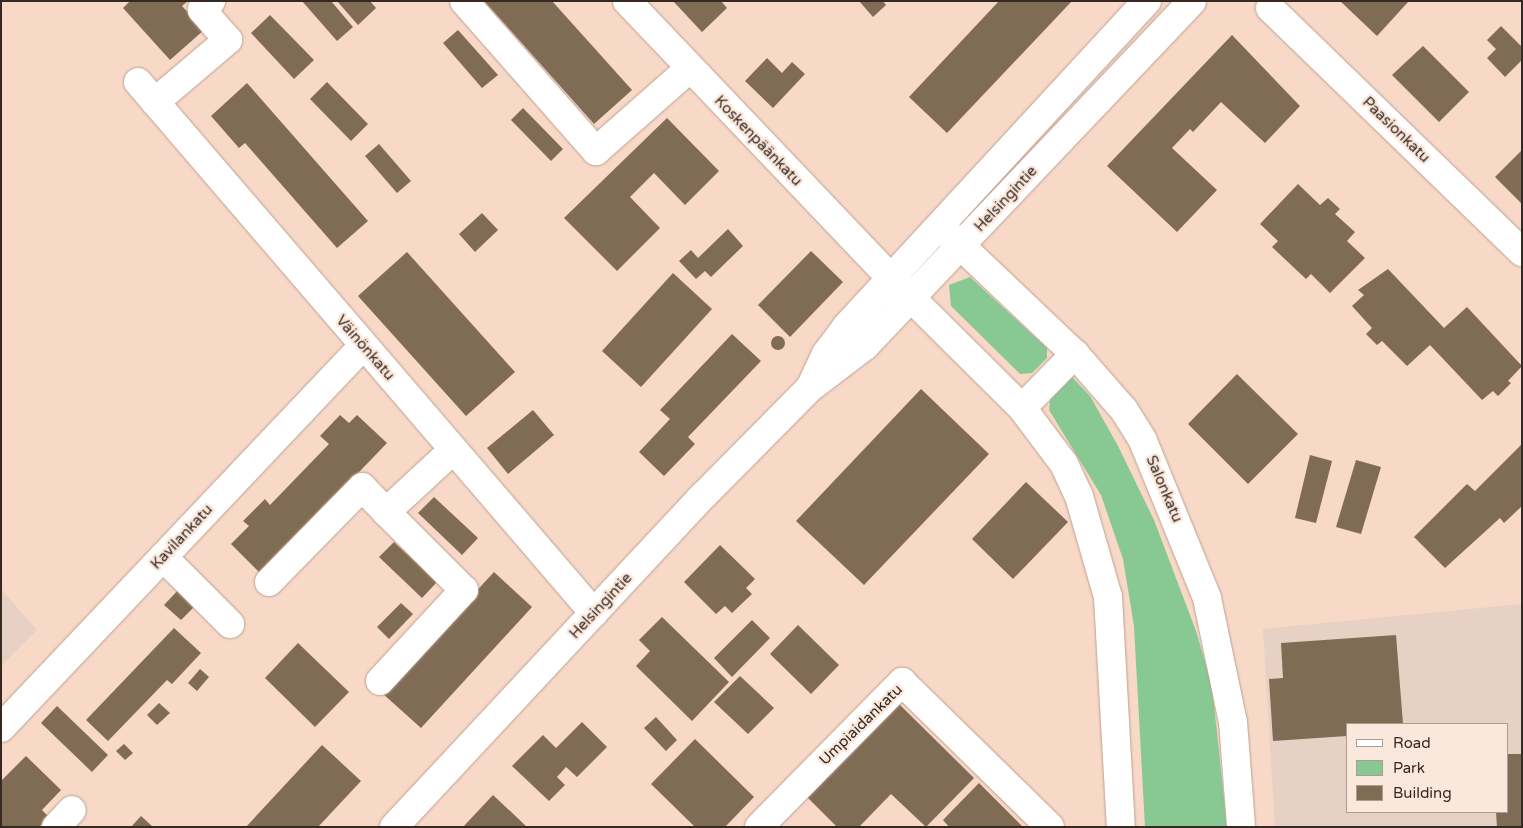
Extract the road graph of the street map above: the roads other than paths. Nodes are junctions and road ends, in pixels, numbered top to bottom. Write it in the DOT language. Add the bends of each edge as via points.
graph roads {
  1 [pos="211,1"];
  2 [pos="464,1"];
  3 [pos="627,1"];
  4 [pos="1147,1"];
  5 [pos="1192,1"];
  6 [pos="1270,8"];
  7 [pos="690,69"];
  8 [pos="940,226"];
  9 [pos="962,246"];
  10 [pos="1522,252"];
  11 [pos="891,278"];
  12 [pos="911,299"];
  13 [pos="363,346"];
  14 [pos="1075,354"];
  15 [pos="811,387"];
  16 [pos="1022,408"];
  17 [pos="453,450"];
  18 [pos="386,512"];
  19 [pos="163,557"];
  20 [pos="269,582"];
  21 [pos="594,613"];
  22 [pos="230,624"];
  23 [pos="380,681"];
  24 [pos="1,728"];
  25 [pos="394,827"];
  26 [pos="759,827"];
  27 [pos="1050,827"];
  28 [pos="1121,827"];
  29 [pos="1241,827"];
  1 -- 13 [label="main road, Väinönkatu" via="202,10 228,40 147,92"];
  2 -- 7 [label="main road" via="596,151"];
  3 -- 7 [label="main road, Koskenpäänkatu"];
  4 -- 8 [label="main road, Helsingintie"];
  5 -- 9 [label="main road, Helsingintie"];
  6 -- 10 [label="main road, Paasionkatu"];
  7 -- 11 [label="main road, Koskenpäänkatu"];
  8 -- 9 [label="main road, Salonkatu"];
  8 -- 11 [label="main road, Helsingintie"];
  9 -- 12 [label="main road, Helsingintie"];
  9 -- 14 [label="main road, Salonkatu"];
  11 -- 12 [label="main road"];
  11 -- 15 [label="main road, Helsingintie" via="826,354"];
  12 -- 15 [label="main road, Helsingintie" via="865,346"];
  12 -- 16 [label="main road"];
  13 -- 17 [label="main road, Väinönkatu"];
  13 -- 19 [label="main road, Kavilankatu"];
  14 -- 16 [label="main road"];
  14 -- 29 [label="main road, Salonkatu" via="1124,410 1143,441 1193,556 1222,660"];
  15 -- 21 [label="main road, Helsingintie"];
  16 -- 28 [label="main road" via="1064,464 1100,557 1112,639"];
  17 -- 18 [label="main road"];
  17 -- 21 [label="main road, Väinönkatu"];
  18 -- 20 [label="main road" via="362,487"];
  18 -- 23 [label="main road" via="464,590"];
  19 -- 22 [label="main road"];
  19 -- 24 [label="main road, Kavilankatu"];
  21 -- 25 [label="main road, Helsingintie"];
  26 -- 27 [label="main road, Umpiaidankatu" via="902,682"];
}
